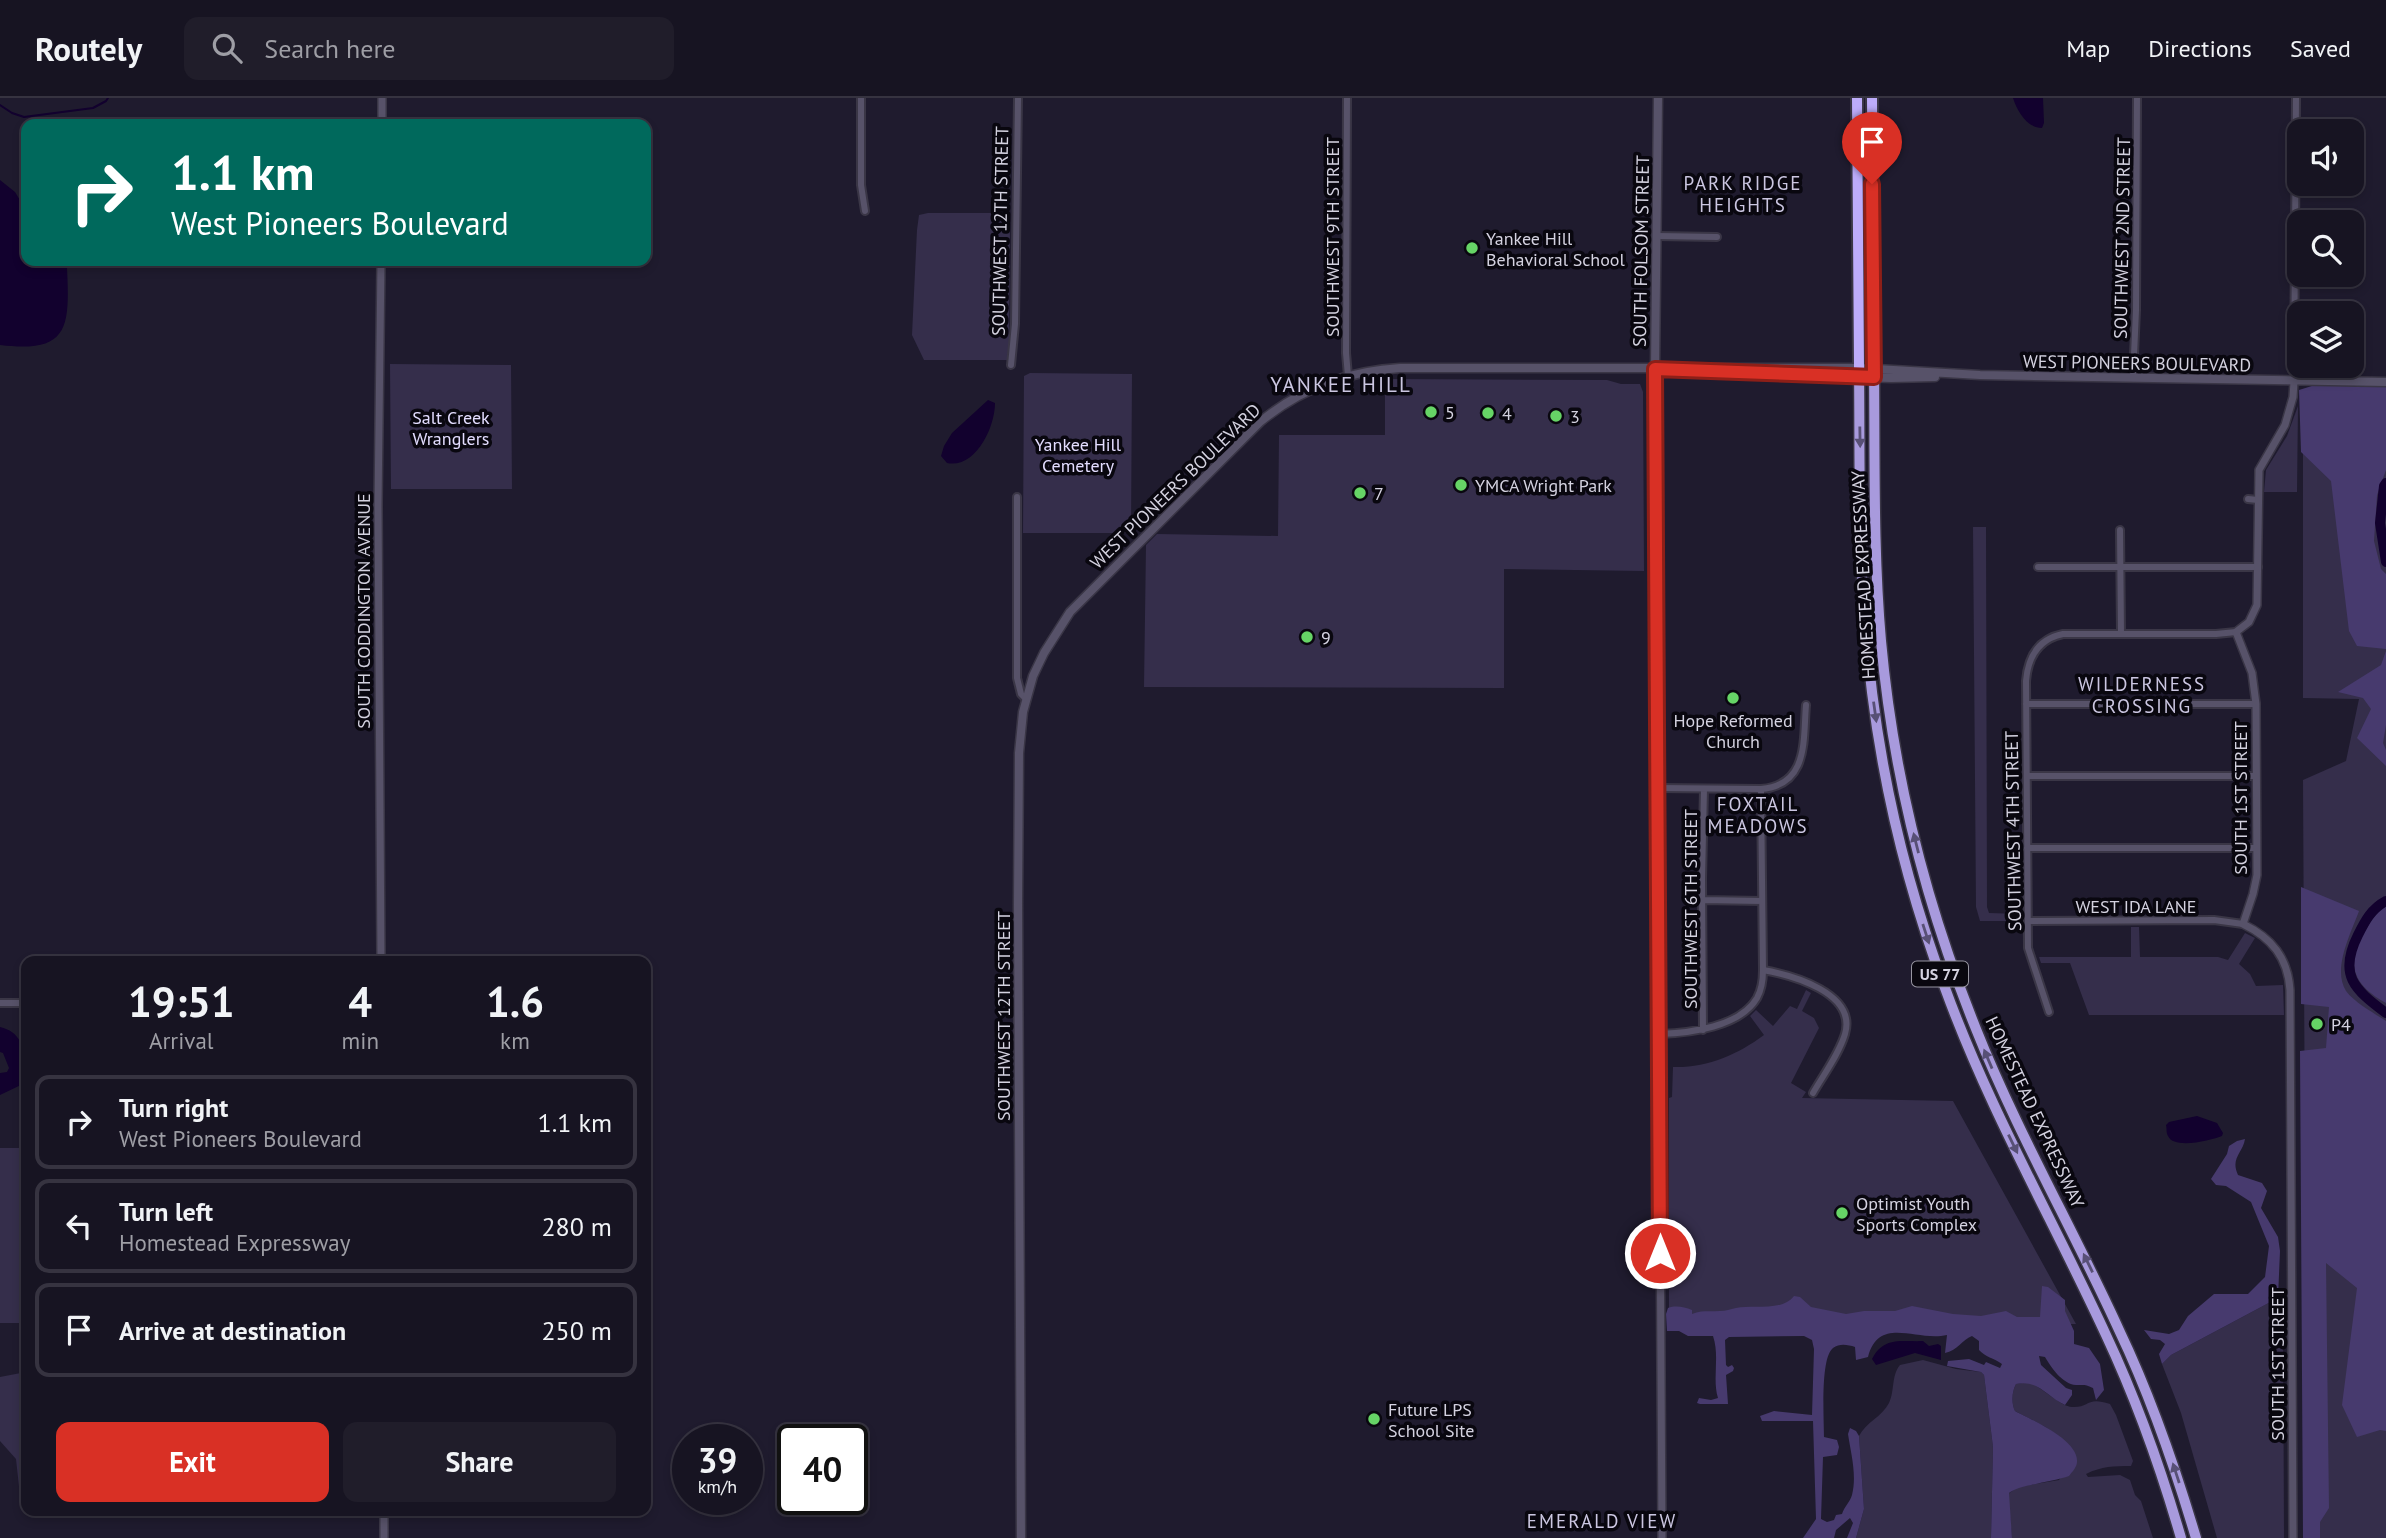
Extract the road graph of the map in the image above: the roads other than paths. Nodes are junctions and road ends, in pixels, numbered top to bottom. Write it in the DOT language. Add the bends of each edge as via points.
graph roads {
  1 [pos="382,98"];
  2 [pos="860,98"];
  3 [pos="1018,98"];
  4 [pos="1347,98"];
  5 [pos="1658,98"];
  6 [pos="1857,98"];
  7 [pos="1871,98"];
  8 [pos="2137,98"];
  9 [pos="2296,98"];
  10 [pos="382,119"];
  11 [pos="865,211"];
  12 [pos="1657,236"];
  13 [pos="1717,237"];
  14 [pos="381,266"];
  15 [pos="1012,365"];
  16 [pos="1655,369"];
  17 [pos="1859,372"];
  18 [pos="1874,373"];
  19 [pos="1348,376"];
  20 [pos="2133,378"];
  21 [pos="2294,382"];
  22 [pos="2386,382"];
  23 [pos="1017,497"];
  24 [pos="2248,499"];
  25 [pos="2258,499"];
  26 [pos="2120,530"];
  27 [pos="2038,566"];
  28 [pos="2121,567"];
  29 [pos="2258,567"];
  30 [pos="2236,632"];
  31 [pos="2121,634"];
  32 [pos="1026,699"];
  33 [pos="2256,704"];
  34 [pos="1806,705"];
  35 [pos="2026,705"];
  36 [pos="2027,776"];
  37 [pos="2256,776"];
  38 [pos="1658,788"];
  39 [pos="1704,789"];
  40 [pos="1761,789"];
  41 [pos="2027,848"];
  42 [pos="2256,848"];
  43 [pos="1702,900"];
  44 [pos="1762,901"];
  45 [pos="2028,921"];
  46 [pos="2244,924"];
  47 [pos="381,956"];
  48 [pos="1763,970"];
  49 [pos="0,1003"];
  50 [pos="21,1003"];
  51 [pos="2049,1012"];
  52 [pos="1703,1030"];
  53 [pos="1660,1034"];
  54 [pos="1814,1093"];
  55 [pos="384,1516"];
  56 [pos="384,1538"];
  57 [pos="1021,1538"];
  58 [pos="1662,1538"];
  59 [pos="2181,1538"];
  60 [pos="2196,1538"];
  61 [pos="2293,1538"];
  1 -- 10 [label="street"];
  2 -- 11 [label="street"];
  3 -- 15 [label="street, SOUTHWEST 12TH STREET"];
  4 -- 19 [label="street, SOUTHWEST 9TH STREET"];
  5 -- 12 [label="main road, SOUTH FOLSOM STREET"];
  6 -- 17 [label="highway, HOMESTEAD EXPRESSWAY / US 77"];
  7 -- 18 [label="highway, HOMESTEAD EXPRESSWAY / US 77"];
  8 -- 20 [label="street, SOUTHWEST 2ND STREET"];
  9 -- 21 [label="street"];
  12 -- 13 [label="street"];
  12 -- 16 [label="main road, SOUTH FOLSOM STREET"];
  14 -- 47 [label="street, SOUTH CODDINGTON AVENUE"];
  16 -- 17 [label="main road, WEST PIONEERS BOULEVARD"];
  16 -- 19 [label="main road, WEST PIONEERS BOULEVARD" via="1400,368"];
  16 -- 38 [label="street, SOUTH FOLSOM STREET"];
  17 -- 18 [label="main road, WEST PIONEERS BOULEVARD"];
  17 -- 59 [label="highway, HOMESTEAD EXPRESSWAY / US 77, one-way" via="1866,633 1881,749 1910,879 1963,1035 2124,1376"];
  18 -- 20 [label="main road, WEST PIONEERS BOULEVARD"];
  60 -- 18 [label="highway, HOMESTEAD EXPRESSWAY / US 77, one-way" via="2172,1458 2137,1368 1993,1070 1930,897 1902,780 1884,664 1876,551"];
  19 -- 32 [label="main road, WEST PIONEERS BOULEVARD" via="1307,391 1266,417 1091,589 1049,642"];
  20 -- 21 [label="main road, WEST PIONEERS BOULEVARD"];
  21 -- 22 [label="main road, WEST PIONEERS BOULEVARD"];
  21 -- 25 [label="street" via="2285,425 2259,470"];
  23 -- 32 [label="street, SOUTHWEST 12TH STREET" via="1017,678"];
  24 -- 25 [label="street"];
  25 -- 29 [label="street"];
  26 -- 28 [label="street"];
  27 -- 28 [label="street"];
  28 -- 29 [label="street"];
  28 -- 31 [label="street"];
  29 -- 30 [label="street" via="2258,605 2249,622"];
  30 -- 31 [label="street"];
  30 -- 33 [label="street, SOUTH 1ST STREET" via="2252,673"];
  31 -- 35 [label="street, SOUTHWEST 4TH STREET" via="2063,634 2035,649 2026,670"];
  32 -- 57 [label="main road, SOUTHWEST 12TH STREET" via="1018,774"];
  33 -- 35 [label="street"];
  33 -- 37 [label="street, SOUTH 1ST STREET"];
  34 -- 40 [label="street" via="1800,764 1787,781"];
  35 -- 36 [label="street, SOUTHWEST 4TH STREET"];
  36 -- 37 [label="street"];
  36 -- 41 [label="street, SOUTHWEST 4TH STREET"];
  37 -- 42 [label="street, SOUTH 1ST STREET"];
  38 -- 39 [label="street"];
  38 -- 53 [label="street, SOUTH FOLSOM STREET"];
  39 -- 40 [label="street"];
  39 -- 43 [label="street, SOUTHWEST 6TH STREET"];
  40 -- 44 [label="street"];
  41 -- 42 [label="street"];
  41 -- 45 [label="street, SOUTHWEST 4TH STREET"];
  42 -- 46 [label="street, SOUTH 1ST STREET" via="2256,884"];
  43 -- 44 [label="street"];
  43 -- 52 [label="street, SOUTHWEST 6TH STREET"];
  44 -- 48 [label="street"];
  45 -- 46 [label="street, WEST IDA LANE" via="2214,920"];
  45 -- 51 [label="street, SOUTHWEST 4TH STREET" via="2028,948"];
  46 -- 61 [label="street, SOUTH 1ST STREET" via="2274,945 2289,977"];
  48 -- 52 [label="street" via="1761,988 1752,1004"];
  48 -- 54 [label="street" via="1815,987 1831,996 1843,1012 1845,1034"];
  49 -- 50 [label="street"];
  52 -- 53 [label="street"];
  53 -- 58 [label="street, SOUTH FOLSOM STREET"];
  55 -- 56 [label="street"];
}
